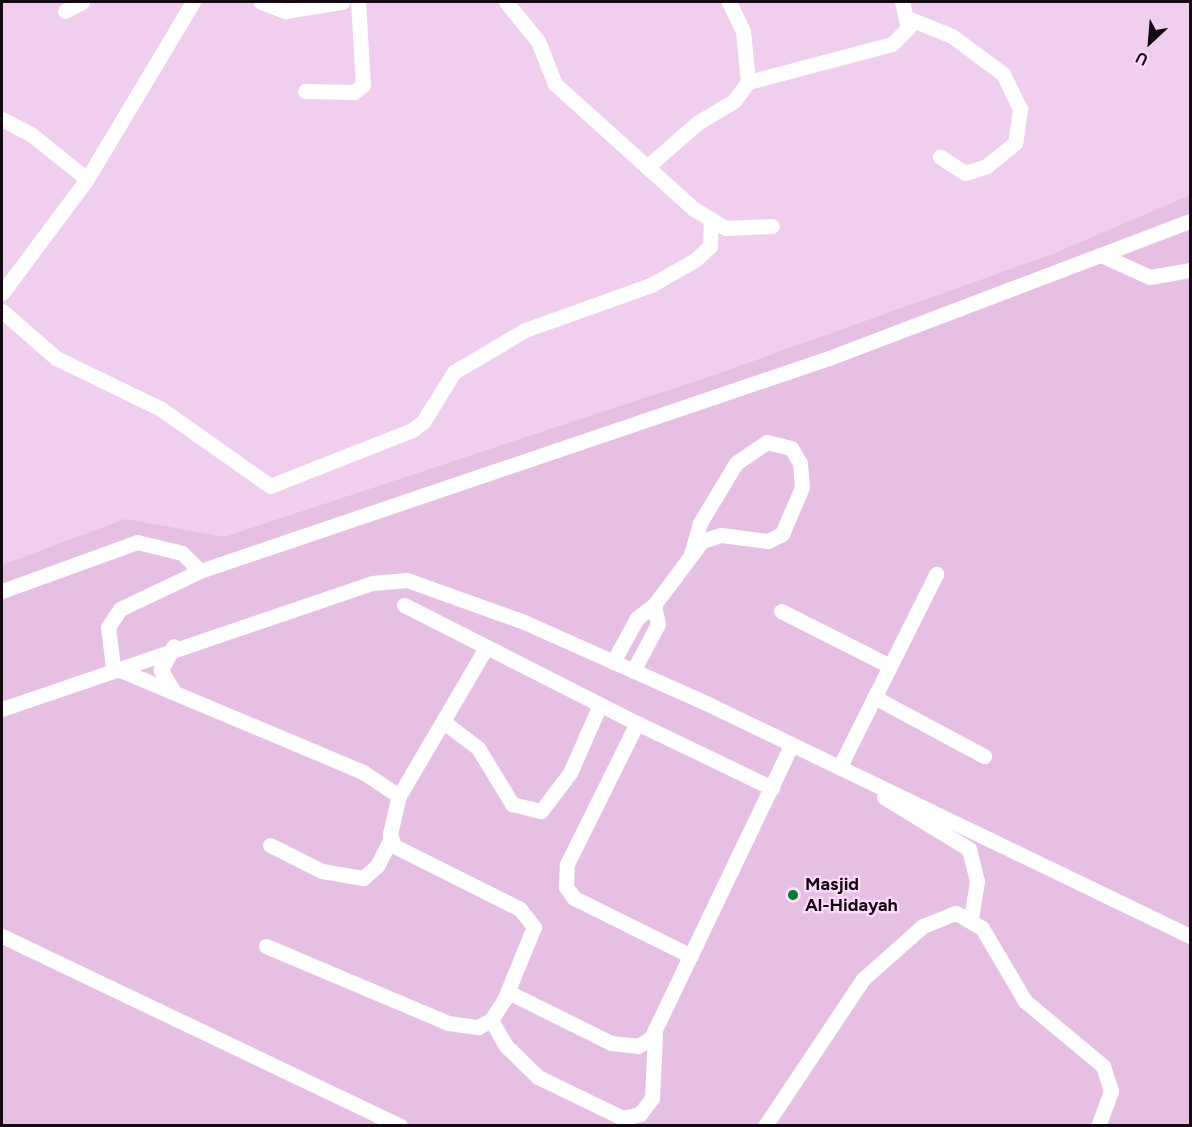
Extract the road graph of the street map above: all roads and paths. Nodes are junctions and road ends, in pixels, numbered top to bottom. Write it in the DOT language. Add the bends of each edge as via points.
graph roads {
  1 [pos="82,2"];
  2 [pos="193,2"];
  3 [pos="261,2"];
  4 [pos="342,2"];
  5 [pos="358,2"];
  6 [pos="506,2"];
  7 [pos="729,2"];
  8 [pos="902,2"];
  9 [pos="65,11"];
  10 [pos="910,19"];
  11 [pos="748,82"];
  12 [pos="305,91"];
  13 [pos="2,119"];
  14 [pos="940,157"];
  15 [pos="647,167"];
  16 [pos="87,179"];
  17 [pos="1191,220"];
  18 [pos="711,222"];
  19 [pos="772,226"];
  20 [pos="1103,256"];
  21 [pos="1191,270"];
  22 [pos="2,293"];
  23 [pos="2,310"];
  24 [pos="691,555"];
  25 [pos="200,571"];
  26 [pos="936,574"];
  27 [pos="2,591"];
  28 [pos="405,605"];
  29 [pos="654,605"];
  30 [pos="782,611"];
  31 [pos="174,646"];
  32 [pos="486,648"];
  33 [pos="613,662"];
  34 [pos="890,666"];
  35 [pos="113,667"];
  36 [pos="633,671"];
  37 [pos="174,692"];
  38 [pos="874,697"];
  39 [pos="599,707"];
  40 [pos="2,709"];
  41 [pos="445,723"];
  42 [pos="637,723"];
  43 [pos="791,746"];
  44 [pos="984,756"];
  45 [pos="840,766"];
  46 [pos="861,776"];
  47 [pos="772,788"];
  48 [pos="399,796"];
  49 [pos="390,840"];
  50 [pos="270,845"];
  51 [pos="971,918"];
  52 [pos="2,936"];
  53 [pos="1191,936"];
  54 [pos="266,946"];
  55 [pos="691,956"];
  56 [pos="508,992"];
  57 [pos="491,1020"];
  58 [pos="655,1034"];
  59 [pos="400,1125"];
  60 [pos="765,1125"];
  61 [pos="1098,1125"];
  1 -- 9 [label="street"];
  2 -- 16 [label="street"];
  3 -- 4 [label="street" via="285,11"];
  5 -- 12 [label="street" via="363,85 354,92"];
  6 -- 15 [label="street" via="538,40 555,84"];
  7 -- 11 [label="street" via="743,31"];
  8 -- 10 [label="street"];
  10 -- 11 [label="street" via="891,44"];
  10 -- 14 [label="street" via="952,36 1003,74 1020,109 1015,143 987,166 965,173"];
  11 -- 15 [label="street" via="735,101 697,123"];
  13 -- 16 [label="street" via="32,135"];
  15 -- 18 [label="street"];
  16 -- 22 [label="street"];
  17 -- 20 [label="street"];
  18 -- 19 [label="street" via="741,229"];
  18 -- 23 [label="street" via="710,246 695,260 651,285 525,330 454,372 423,422 412,430 270,486 161,410 56,358"];
  20 -- 21 [label="street" via="1150,277"];
  20 -- 25 [label="street" via="818,362"];
  24 -- 24 [label="street" via="712,537 768,541 782,534 802,487 800,464 791,448 767,442 736,463 700,523"];
  24 -- 29 [label="street"];
  25 -- 27 [label="street" via="182,552 137,542"];
  25 -- 35 [label="street" via="120,609 108,627"];
  26 -- 34 [label="street"];
  28 -- 32 [label="street"];
  29 -- 33 [label="street" via="637,618"];
  29 -- 36 [label="street" via="658,624"];
  30 -- 34 [label="street"];
  31 -- 33 [label="street" via="372,583 407,580"];
  31 -- 35 [label="street"];
  31 -- 37 [label="street" via="161,670"];
  32 -- 39 [label="street"];
  32 -- 41 [label="street"];
  33 -- 36 [label="street"];
  34 -- 38 [label="street"];
  35 -- 37 [label="street"];
  35 -- 40 [label="street"];
  36 -- 43 [label="street"];
  37 -- 48 [label="street" via="363,772"];
  38 -- 44 [label="street"];
  38 -- 45 [label="street"];
  39 -- 41 [label="street" via="570,773 541,812 512,804 478,748"];
  39 -- 42 [label="street"];
  41 -- 48 [label="street"];
  42 -- 47 [label="street"];
  42 -- 55 [label="street" via="567,864 566,887 586,906"];
  43 -- 45 [label="street"];
  43 -- 47 [label="street"];
  45 -- 46 [label="street"];
  46 -- 51 [label="street" via="876,792 969,849 977,881"];
  46 -- 53 [label="street"];
  47 -- 55 [label="street"];
  48 -- 49 [label="street"];
  49 -- 50 [label="street" via="377,866 363,878 322,871"];
  49 -- 56 [label="street" via="425,866 529,916 533,933"];
  51 -- 60 [label="street" via="950,913 923,926 863,979"];
  51 -- 61 [label="street" via="1025,1001 1103,1066 1111,1091"];
  52 -- 59 [label="street"];
  54 -- 57 [label="street" via="448,1023 478,1027"];
  55 -- 58 [label="street"];
  56 -- 57 [label="street"];
  56 -- 58 [label="street" via="611,1043 638,1046"];
  57 -- 58 [label="street" via="506,1046 538,1077 623,1118 640,1114 652,1098"];
}
